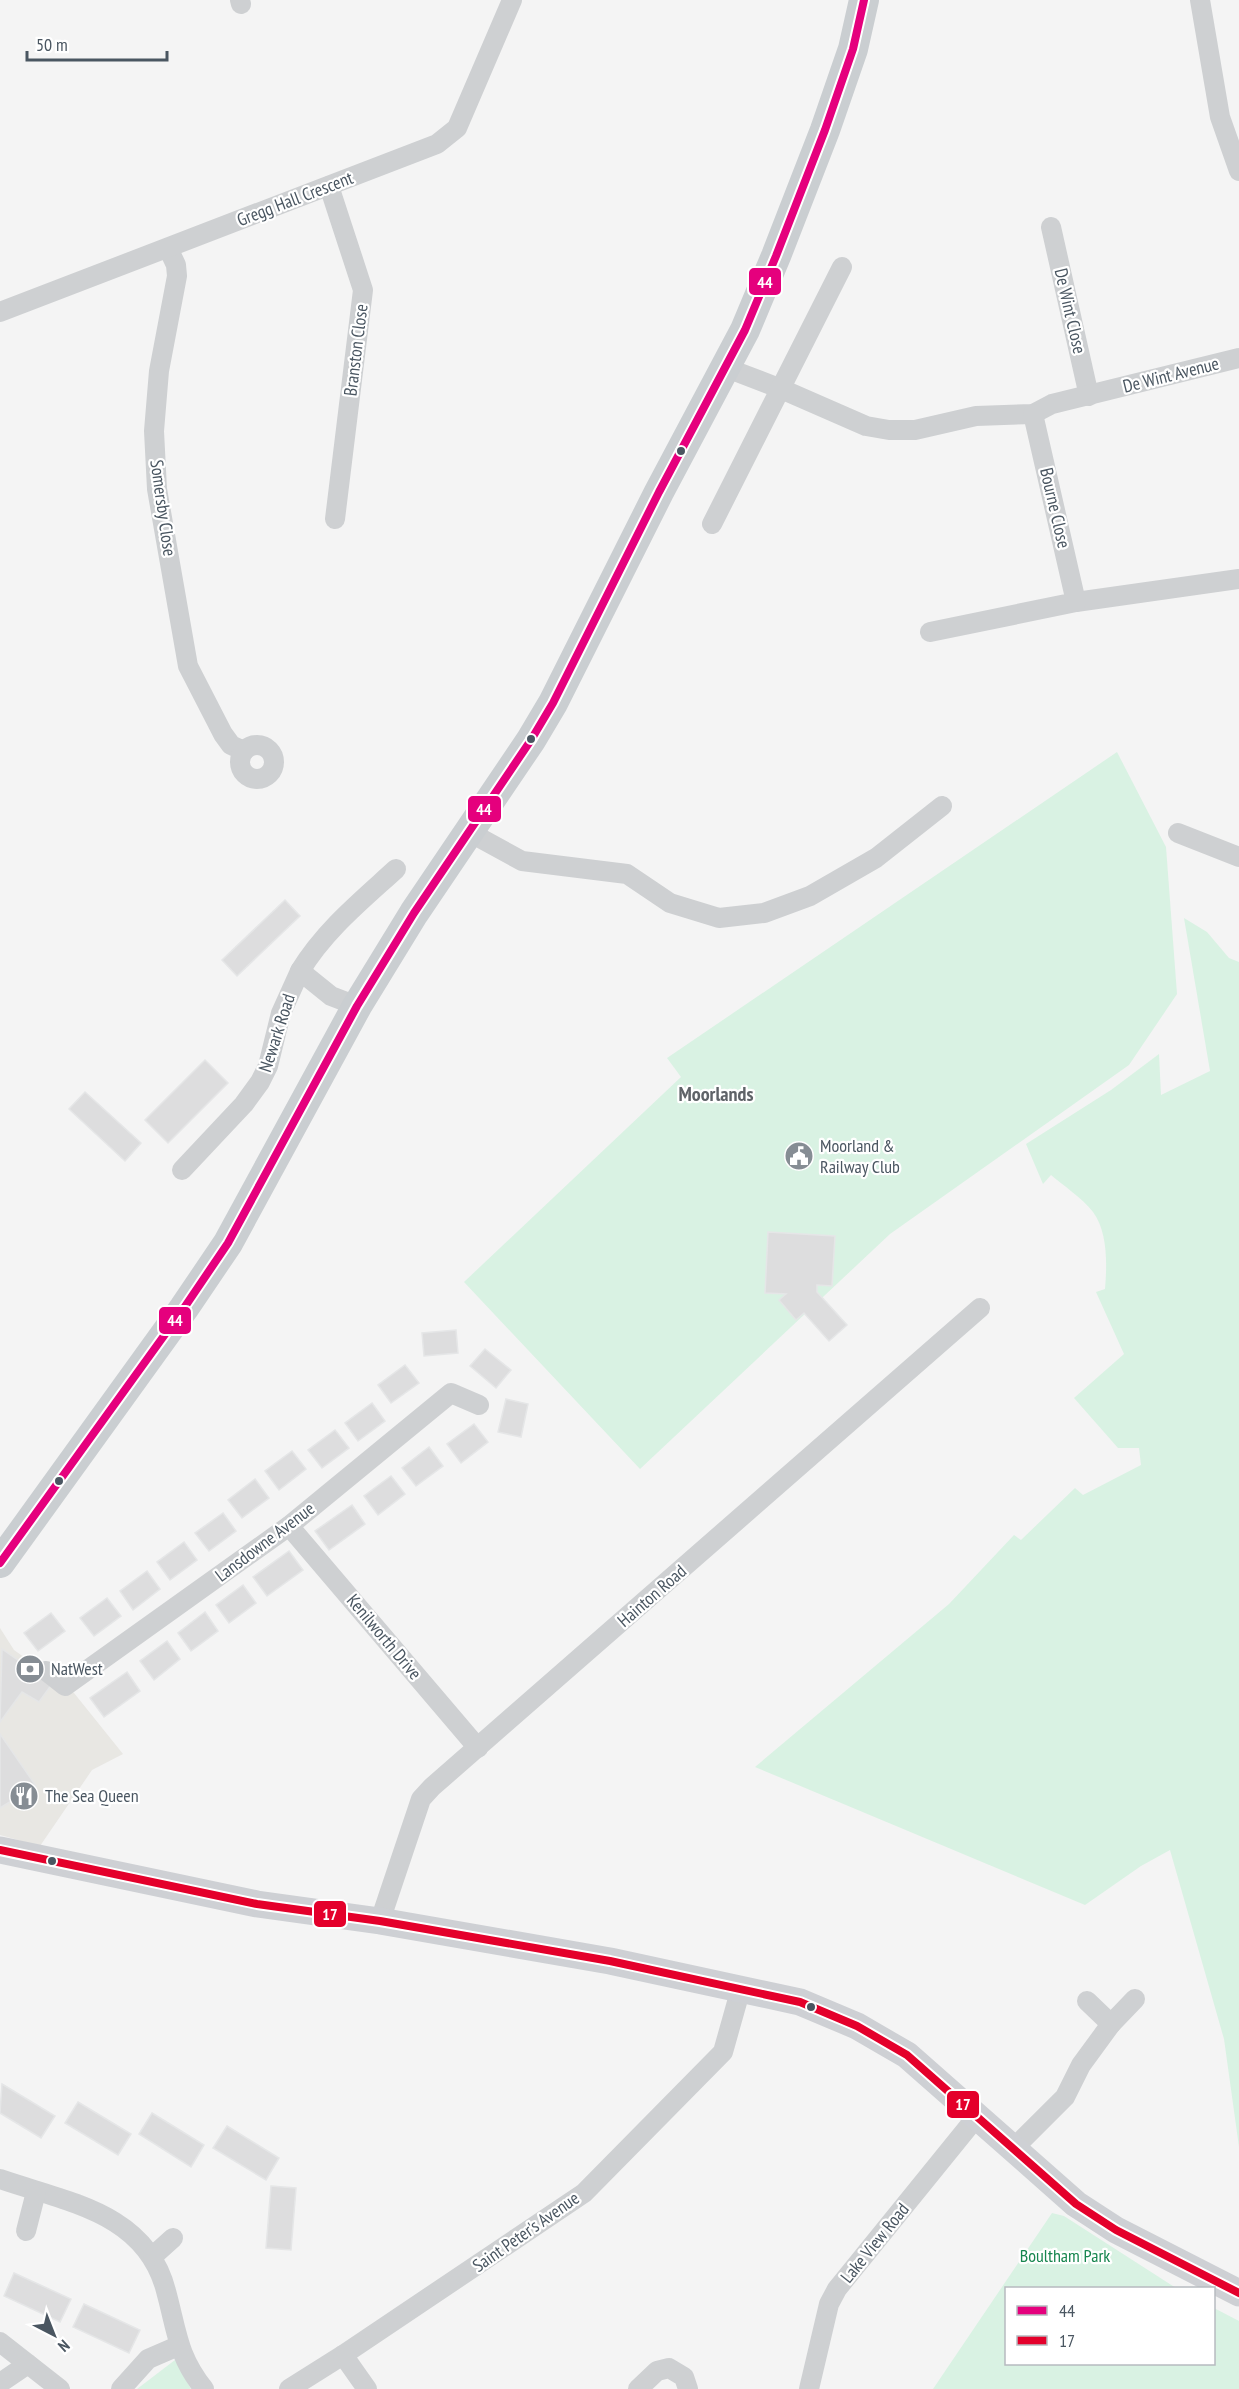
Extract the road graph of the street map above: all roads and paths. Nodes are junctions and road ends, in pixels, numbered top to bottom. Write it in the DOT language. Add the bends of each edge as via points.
graph roads {
  1 [pos="512,0"];
  2 [pos="864,0"];
  3 [pos="1200,0"];
  4 [pos="1239,171"];
  5 [pos="329,186"];
  6 [pos="1051,227"];
  7 [pos="168,248"];
  8 [pos="842,267"];
  9 [pos="0,312"];
  10 [pos="1239,358"];
  11 [pos="724,367"];
  12 [pos="779,388"];
  13 [pos="1089,396"];
  14 [pos="1033,414"];
  15 [pos="335,519"];
  16 [pos="712,524"];
  17 [pos="1239,579"];
  18 [pos="1076,602"];
  19 [pos="930,632"];
  20 [pos="244,751"];
  21 [pos="942,806"];
  22 [pos="469,832"];
  23 [pos="1178,833"];
  24 [pos="1239,856"];
  25 [pos="396,869"];
  26 [pos="300,971"];
  27 [pos="357,1006"];
  28 [pos="182,1170"];
  29 [pos="980,1308"];
  30 [pos="479,1405"];
  31 [pos="289,1526"];
  32 [pos="0,1563"];
  33 [pos="46,1671"];
  34 [pos="478,1748"];
  35 [pos="0,1850"];
  36 [pos="380,1921"];
  37 [pos="741,1988"];
  38 [pos="1135,1999"];
  39 [pos="1087,2001"];
  40 [pos="1111,2024"];
  41 [pos="978,2115"];
  42 [pos="1014,2148"];
  43 [pos="0,2178"];
  44 [pos="36,2192"];
  45 [pos="26,2231"];
  46 [pos="173,2238"];
  47 [pos="153,2256"];
  48 [pos="1239,2293"];
  49 [pos="0,2342"];
  50 [pos="178,2346"];
  51 [pos="344,2355"];
  52 [pos="28,2364"];
  53 [pos="0,2383"];
  54 [pos="60,2389"];
  55 [pos="120,2389"];
  56 [pos="204,2389"];
  57 [pos="289,2389"];
  58 [pos="367,2389"];
  59 [pos="638,2389"];
  60 [pos="688,2389"];
  61 [pos="809,2389"];
  1 -- 5 [label="street, Gregg Hall Crescent" via="457,128 424,150"];
  2 -- 11 [label="main road" via="853,49 796,204 744,330"];
  3 -- 4 [label="street" via="1220,117"];
  5 -- 7 [label="street, Gregg Hall Crescent"];
  5 -- 15 [label="street, Branston Close" via="363,290"];
  6 -- 13 [label="street, De Wint Close"];
  7 -- 9 [label="street, Gregg Hall Crescent"];
  7 -- 20 [label="street, Somersby Close" via="177,276 159,370 154,431 157,489 188,666 223,734 231,745"];
  8 -- 12 [label="street"];
  10 -- 13 [label="street, De Wint Avenue"];
  11 -- 12 [label="street, De Wint Avenue"];
  11 -- 22 [label="main road" via="553,703"];
  12 -- 14 [label="street, De Wint Avenue" via="866,426 889,430 915,430 976,416"];
  12 -- 16 [label="street"];
  13 -- 14 [label="street, De Wint Avenue" via="1053,404"];
  14 -- 18 [label="street, Bourne Close"];
  17 -- 18 [label="street"];
  18 -- 19 [label="street"];
  21 -- 22 [label="street" via="876,858 810,896 764,913 720,918 670,903 627,874 522,861"];
  22 -- 27 [label="main road"];
  23 -- 24 [label="street"];
  25 -- 26 [label="street" via="330,930"];
  26 -- 27 [label="street, Newark Road" via="331,996"];
  26 -- 28 [label="street, Newark Road" via="281,1013 260,1082"];
  27 -- 32 [label="main road" via="228,1243"];
  29 -- 34 [label="street, Hainton Road"];
  30 -- 31 [label="street, Lansdowne Avenue" via="451,1393"];
  31 -- 33 [label="street, Lansdowne Avenue" via="65,1686"];
  31 -- 34 [label="street, Kenilworth Drive"];
  34 -- 36 [label="street, Hainton Road" via="421,1799"];
  35 -- 36 [label="street" via="257,1904"];
  36 -- 37 [label="street"];
  37 -- 41 [label="street" via="800,2002 857,2026 907,2055"];
  37 -- 51 [label="street, Saint Peter's Avenue" via="723,2052 584,2193"];
  38 -- 40 [label="street"];
  39 -- 40 [label="street"];
  40 -- 42 [label="street" via="1081,2065 1065,2097"];
  41 -- 42 [label="street"];
  41 -- 61 [label="street, Lake View Road" via="837,2289 829,2304"];
  42 -- 48 [label="street" via="1076,2204 1116,2230"];
  43 -- 44 [label="street"];
  44 -- 45 [label="street"];
  44 -- 47 [label="street" via="104,2215"];
  46 -- 47 [label="street"];
  47 -- 50 [label="street" via="164,2282"];
  49 -- 52 [label="street"];
  50 -- 55 [label="street" via="148,2359"];
  50 -- 56 [label="street"];
  51 -- 57 [label="street, Saint Peter's Avenue"];
  51 -- 58 [label="street"];
  52 -- 53 [label="street"];
  52 -- 54 [label="street"];
  59 -- 60 [label="street" via="657,2371 669,2368 684,2377"];
}
